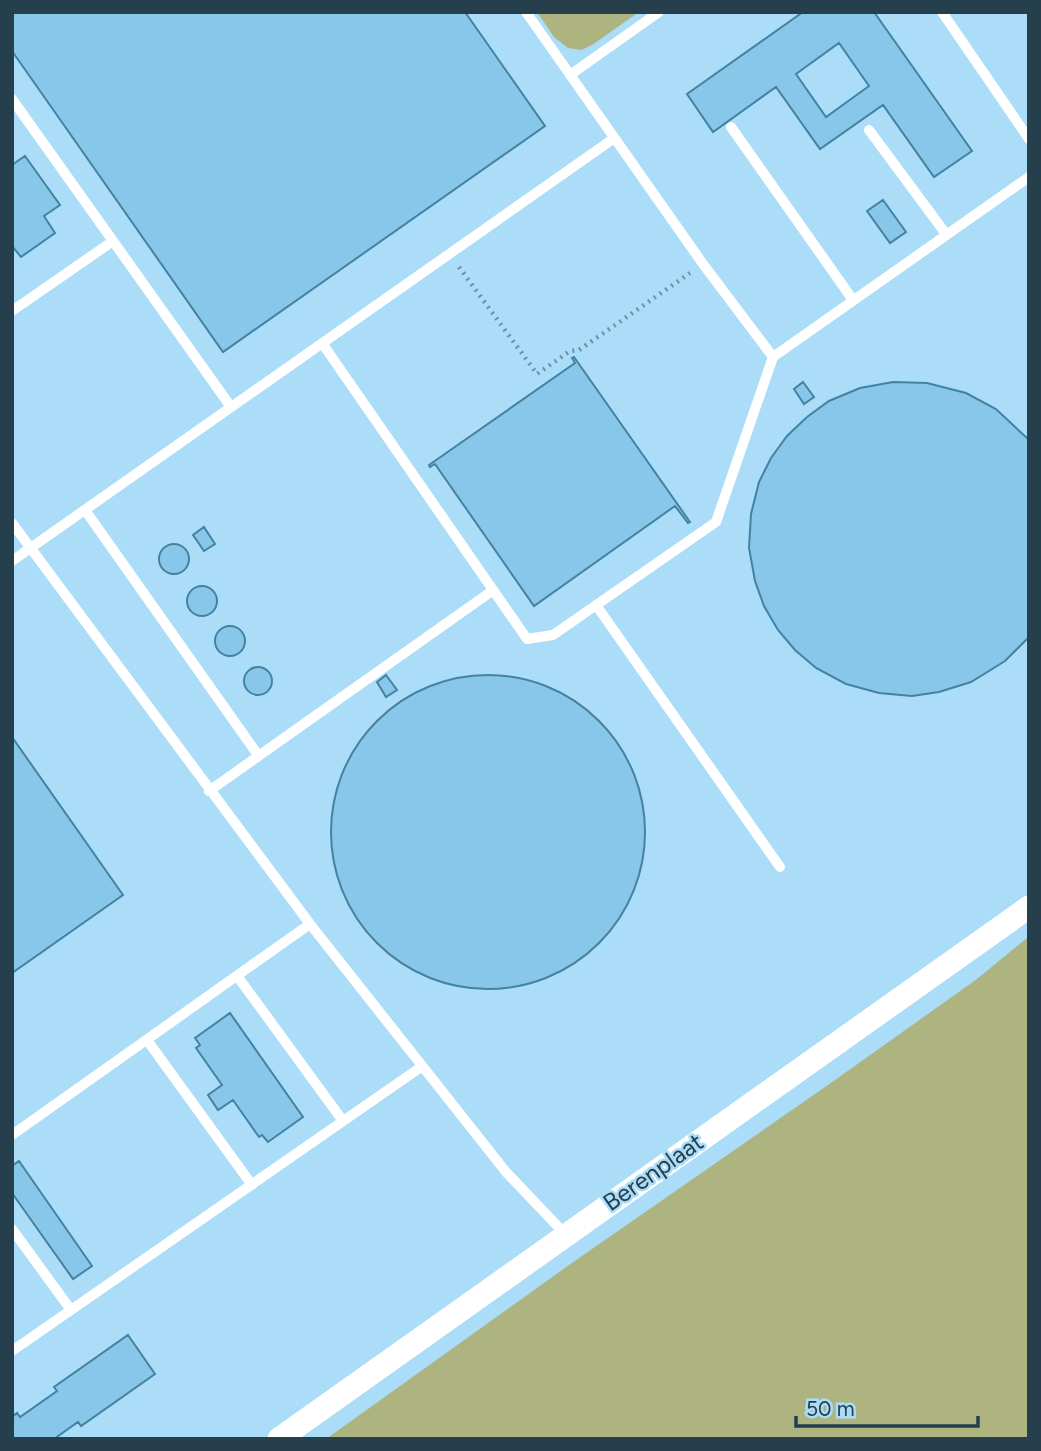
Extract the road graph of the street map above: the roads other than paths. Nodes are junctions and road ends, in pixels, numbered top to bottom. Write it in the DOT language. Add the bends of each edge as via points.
graph roads {
  1 [pos="526,12"];
  2 [pos="659,12"];
  3 [pos="942,12"];
  4 [pos="570,75"];
  5 [pos="12,99"];
  6 [pos="732,127"];
  7 [pos="869,130"];
  8 [pos="613,139"];
  9 [pos="1029,139"];
  10 [pos="1029,177"];
  11 [pos="946,234"];
  12 [pos="113,241"];
  13 [pos="853,300"];
  14 [pos="12,312"];
  15 [pos="322,343"];
  16 [pos="773,357"];
  17 [pos="231,407"];
  18 [pos="85,510"];
  19 [pos="12,523"];
  20 [pos="30,548"];
  21 [pos="12,561"];
  22 [pos="492,591"];
  23 [pos="596,605"];
  24 [pos="258,755"];
  25 [pos="209,791"];
  26 [pos="780,867"];
  27 [pos="1029,907"];
  28 [pos="310,924"];
  29 [pos="238,977"];
  30 [pos="147,1040"];
  31 [pos="421,1067"];
  32 [pos="343,1121"];
  33 [pos="12,1135"];
  34 [pos="252,1185"];
  35 [pos="12,1229"];
  36 [pos="565,1234"];
  37 [pos="71,1310"];
  38 [pos="12,1351"];
  39 [pos="279,1439"];
  1 -- 4 [label="lane"];
  2 -- 4 [label="lane"];
  3 -- 9 [label="lane"];
  4 -- 8 [label="lane"];
  5 -- 12 [label="lane"];
  6 -- 13 [label="lane"];
  7 -- 11 [label="lane"];
  8 -- 15 [label="lane"];
  8 -- 16 [label="lane"];
  10 -- 11 [label="lane"];
  11 -- 13 [label="lane"];
  12 -- 14 [label="lane"];
  12 -- 17 [label="lane"];
  13 -- 16 [label="lane"];
  15 -- 17 [label="lane"];
  15 -- 22 [label="lane"];
  16 -- 23 [label="lane" via="716,522"];
  17 -- 18 [label="lane"];
  18 -- 20 [label="lane"];
  18 -- 24 [label="lane"];
  19 -- 20 [label="lane"];
  20 -- 21 [label="lane"];
  20 -- 25 [label="lane"];
  22 -- 23 [label="lane" via="527,639 553,635"];
  22 -- 24 [label="lane"];
  23 -- 26 [label="lane"];
  24 -- 25 [label="lane"];
  25 -- 28 [label="lane"];
  27 -- 36 [label="street, Berenplaat"];
  28 -- 29 [label="lane"];
  28 -- 31 [label="lane"];
  29 -- 30 [label="lane"];
  29 -- 32 [label="lane"];
  30 -- 33 [label="lane"];
  30 -- 34 [label="lane"];
  31 -- 32 [label="lane"];
  31 -- 36 [label="lane" via="506,1171"];
  32 -- 34 [label="lane"];
  34 -- 37 [label="lane"];
  35 -- 37 [label="lane"];
  36 -- 39 [label="street, Berenplaat"];
  37 -- 38 [label="lane"];
}
